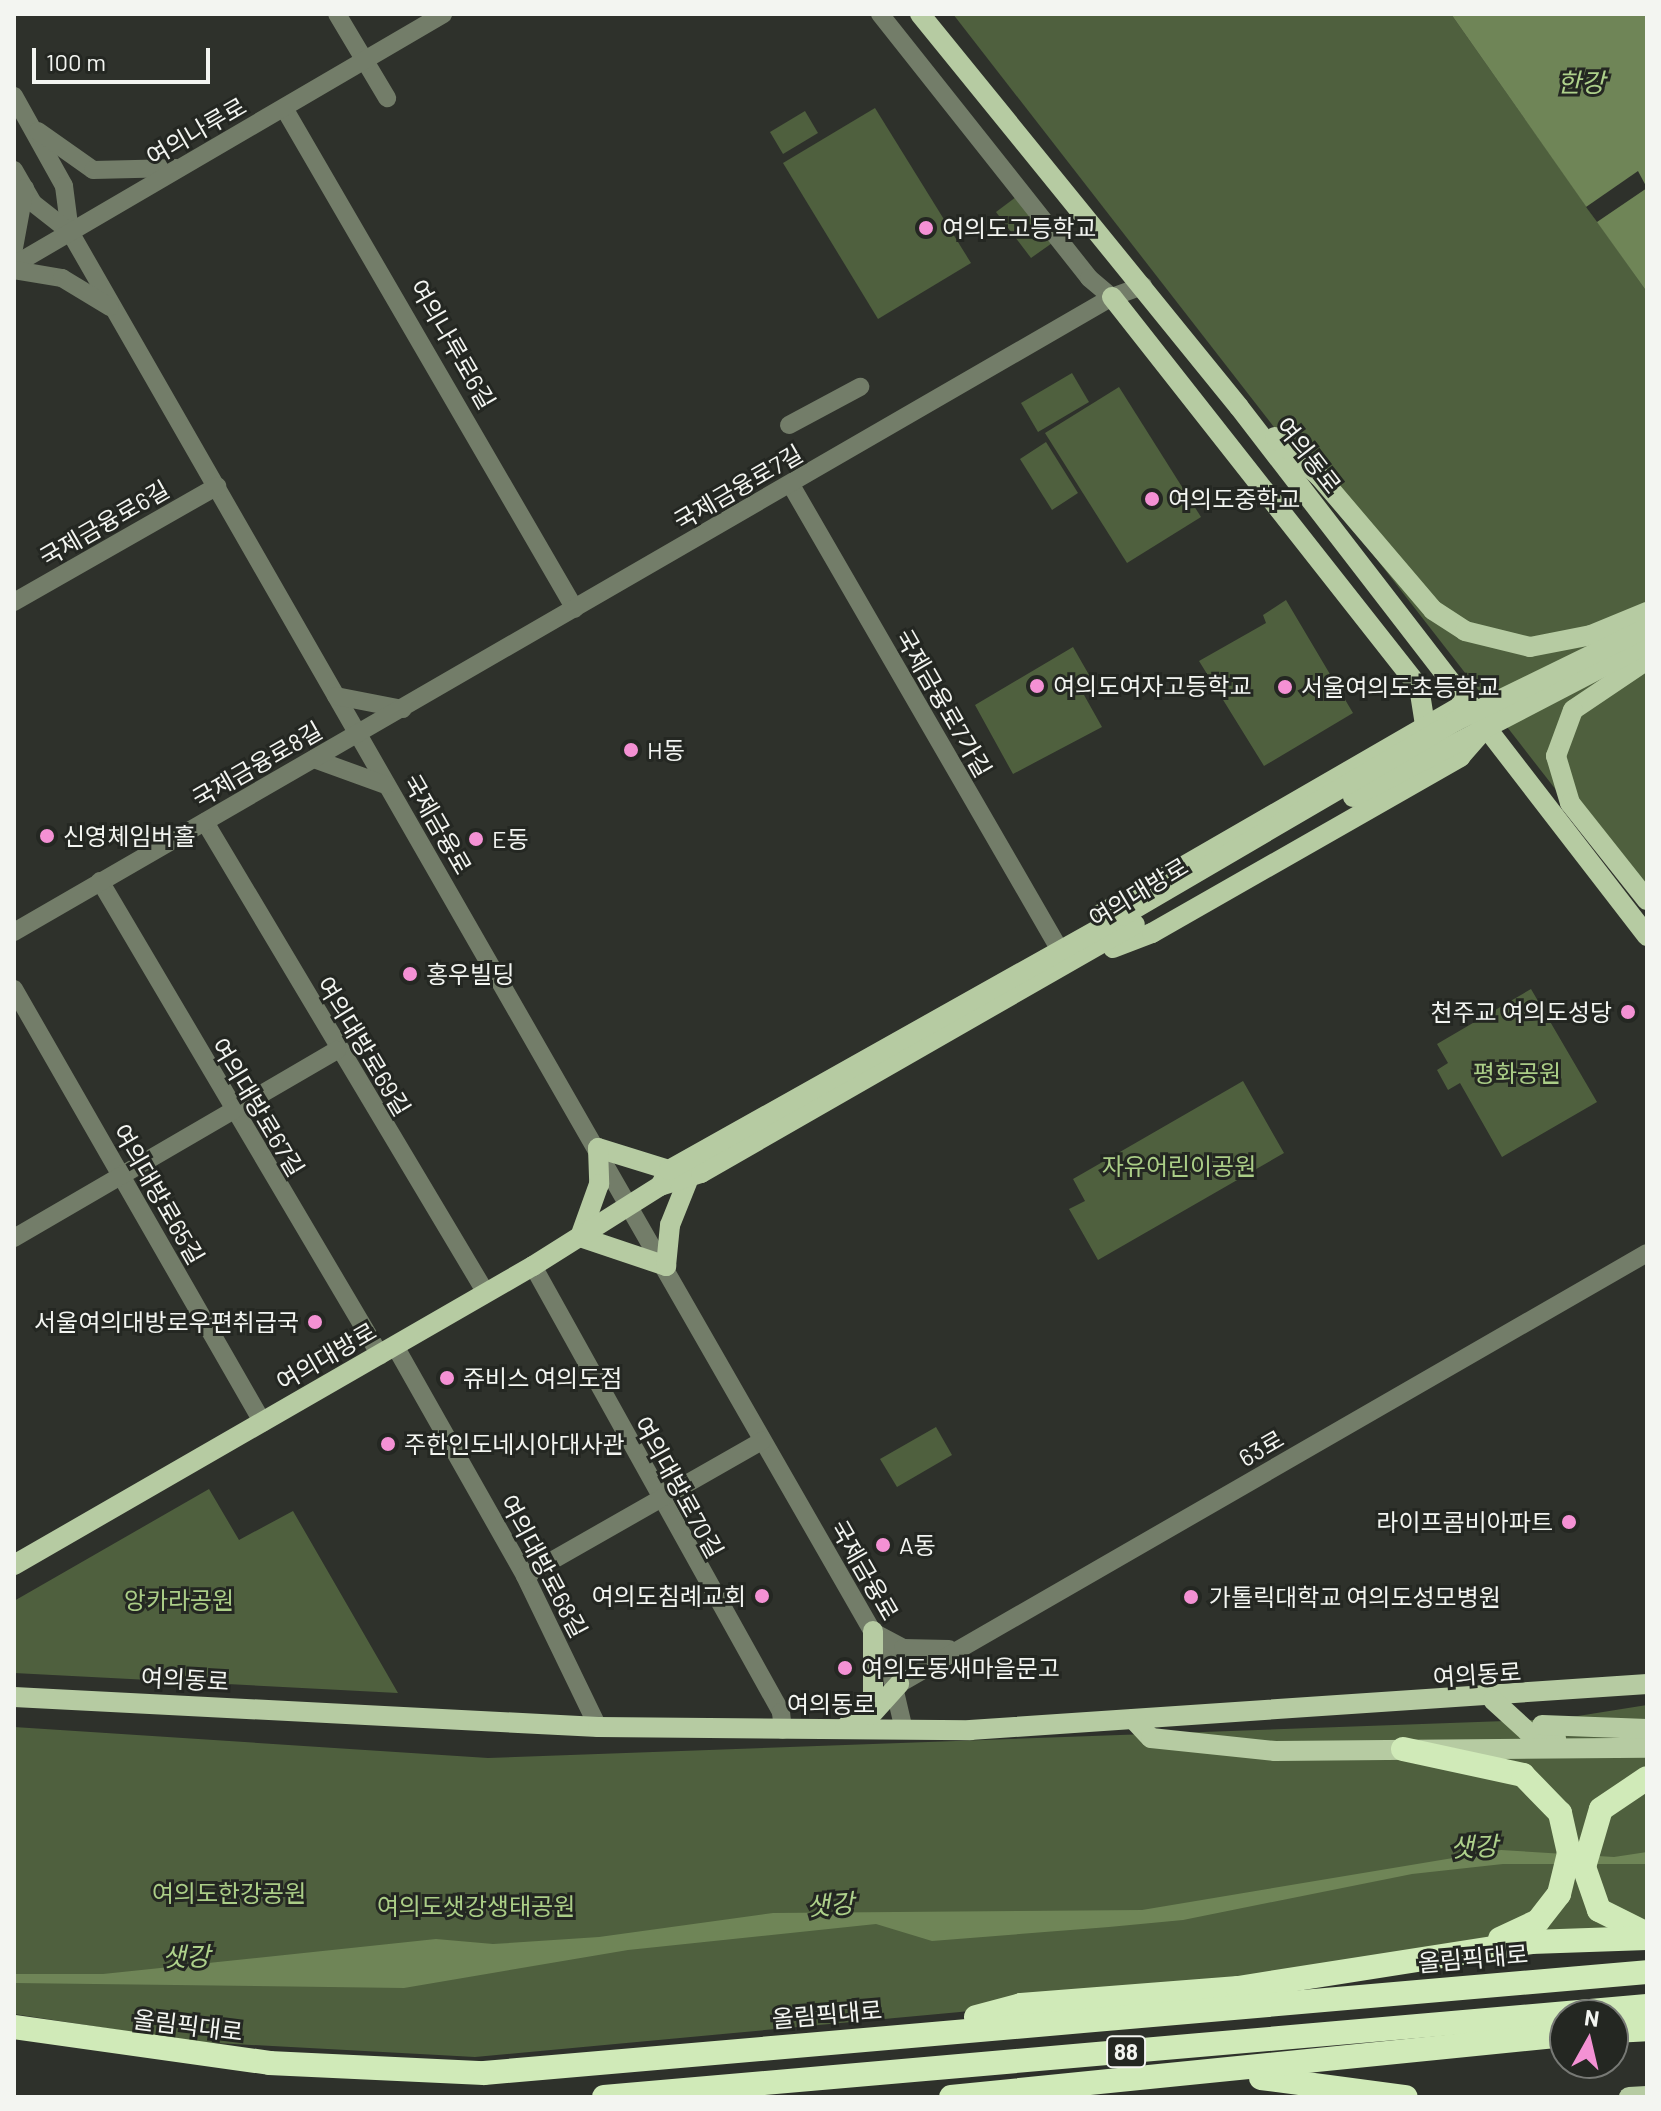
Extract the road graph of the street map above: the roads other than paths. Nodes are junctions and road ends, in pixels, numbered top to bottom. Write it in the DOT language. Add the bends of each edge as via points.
graph roads {
  1 [pos="337,14"];
  2 [pos="443,14"];
  3 [pos="880,14"];
  4 [pos="920,14"];
  5 [pos="364,60"];
  6 [pos="14,96"];
  7 [pos="387,98"];
  8 [pos="284,108"];
  9 [pos="31,126"];
  10 [pos="180,168"];
  11 [pos="14,170"];
  12 [pos="25,188"];
  13 [pos="70,232"];
  14 [pos="14,248"];
  15 [pos="14,268"];
  16 [pos="1143,286"];
  17 [pos="1112,297"];
  18 [pos="115,310"];
  19 [pos="860,387"];
  20 [pos="1239,407"];
  21 [pos="789,425"];
  22 [pos="791,485"];
  23 [pos="217,486"];
  24 [pos="14,602"];
  25 [pos="575,609"];
  26 [pos="1647,612"];
  27 [pos="1647,628"];
  28 [pos="1647,644"];
  29 [pos="1647,660"];
  30 [pos="336,696"];
  31 [pos="1469,701"];
  32 [pos="405,709"];
  33 [pos="1487,724"];
  34 [pos="1425,726"];
  35 [pos="358,734"];
  36 [pos="1508,752"];
  37 [pos="1460,757"];
  38 [pos="314,759"];
  39 [pos="388,786"];
  40 [pos="205,822"];
  41 [pos="100,881"];
  42 [pos="1647,900"];
  43 [pos="1129,920"];
  44 [pos="14,932"];
  45 [pos="1647,936"];
  46 [pos="1057,945"];
  47 [pos="1039,964"];
  48 [pos="1064,967"];
  49 [pos="14,989"];
  50 [pos="337,1050"];
  51 [pos="231,1112"];
  52 [pos="598,1148"];
  53 [pos="121,1176"];
  54 [pos="664,1178"];
  55 [pos="688,1180"];
  56 [pos="631,1205"];
  57 [pos="580,1237"];
  58 [pos="14,1238"];
  59 [pos="1647,1253"];
  60 [pos="533,1266"];
  61 [pos="666,1266"];
  62 [pos="486,1293"];
  63 [pos="387,1350"];
  64 [pos="263,1423"];
  65 [pos="762,1441"];
  66 [pos="656,1499"];
  67 [pos="14,1565"];
  68 [pos="525,1576"];
  69 [pos="873,1631"];
  70 [pos="959,1648"];
  71 [pos="899,1684"];
  72 [pos="1647,1684"];
  73 [pos="14,1697"];
  74 [pos="1493,1700"];
  75 [pos="1133,1719"];
  76 [pos="598,1727"];
  77 [pos="838,1729"];
  78 [pos="1647,1729"];
  79 [pos="783,1730"];
  80 [pos="904,1730"];
  81 [pos="1647,1745"];
  82 [pos="1403,1749"];
  83 [pos="1647,1778"];
  84 [pos="1575,1882"];
  85 [pos="1647,1935"];
  86 [pos="1477,1951"];
  87 [pos="1647,1972"];
  88 [pos="1647,2006"];
  89 [pos="14,2027"];
  90 [pos="908,2034"];
  91 [pos="1549,2037"];
  92 [pos="1218,2073"];
  93 [pos="1050,2093"];
  94 [pos="1647,2096"];
  95 [pos="604,2097"];
  96 [pos="951,2097"];
  97 [pos="1406,2097"];
  98 [pos="1629,2097"];
  1 -- 5 [label="street"];
  2 -- 5 [label="street, 여의나루로"];
  3 -- 17 [label="street" via="1089,278"];
  4 -- 16 [label="main road, 여의동로"];
  5 -- 7 [label="street"];
  5 -- 8 [label="street, 여의나루로"];
  6 -- 9 [label="street, 국제금융로"];
  8 -- 10 [label="street, 여의나루로"];
  8 -- 25 [label="street, 여의나루로6길"];
  9 -- 10 [label="street" via="93,170"];
  9 -- 13 [label="street, 국제금융로" via="64,186"];
  10 -- 13 [label="street, 여의나루로"];
  11 -- 12 [label="street, 국제금융로"];
  12 -- 13 [label="street, 국제금융로"];
  12 -- 14 [label="street"];
  13 -- 15 [label="street, 여의나루로"];
  13 -- 18 [label="street, 국제금융로"];
  15 -- 18 [label="street" via="62,278"];
  16 -- 17 [label="street, 국제금융로7길"];
  16 -- 20 [label="main road, 여의동로"];
  17 -- 22 [label="street, 국제금융로7길"];
  17 -- 34 [label="main road" via="1419,687"];
  18 -- 23 [label="street, 국제금융로"];
  19 -- 21 [label="street"];
  20 -- 26 [label="main road" via="1319,476 1414,590 1450,623 1510,645 1558,643"];
  20 -- 31 [label="main road, 여의동로"];
  22 -- 25 [label="street, 국제금융로7길"];
  22 -- 46 [label="street, 국제금융로7가길"];
  23 -- 24 [label="street, 국제금융로6길"];
  23 -- 30 [label="street, 국제금융로"];
  25 -- 32 [label="street, 국제금융로7길"];
  27 -- 43 [label="main road, bridge" via="1456,721"];
  28 -- 43 [label="main road, 여의대방로, bridge" via="1438,750"];
  29 -- 42 [label="main road" via="1586,698 1563,726 1557,774 1578,813"];
  30 -- 32 [label="street"];
  30 -- 35 [label="street, 국제금융로"];
  31 -- 33 [label="main road, 여의동로"];
  31 -- 34 [label="main road"];
  32 -- 35 [label="street, 국제금융로7길"];
  33 -- 36 [label="main road, 여의동로"];
  33 -- 37 [label="main road"];
  34 -- 46 [label="main road"];
  35 -- 38 [label="street, 국제금융로8길"];
  35 -- 39 [label="street, 국제금융로"];
  36 -- 37 [label="main road"];
  36 -- 45 [label="main road, 여의동로"];
  37 -- 48 [label="main road" via="1152,933"];
  38 -- 39 [label="street"];
  38 -- 40 [label="street, 국제금융로8길"];
  39 -- 52 [label="street, 국제금융로"];
  40 -- 41 [label="street, 국제금융로8길"];
  40 -- 50 [label="street, 여의대방로69길"];
  41 -- 44 [label="street, 국제금융로8길"];
  41 -- 51 [label="street, 여의대방로67길"];
  43 -- 47 [label="main road, 여의대방로"];
  43 -- 48 [label="main road, 여의대방로"];
  46 -- 47 [label="main road"];
  47 -- 54 [label="main road, 여의대방로"];
  48 -- 55 [label="main road, 여의대방로"];
  49 -- 53 [label="street, 여의대방로65길"];
  50 -- 51 [label="street"];
  50 -- 62 [label="street, 여의대방로69길"];
  51 -- 53 [label="street"];
  51 -- 63 [label="street, 여의대방로67길"];
  52 -- 54 [label="main road"];
  52 -- 56 [label="street, 국제금융로"];
  52 -- 57 [label="main road" via="599,1184"];
  53 -- 58 [label="street"];
  53 -- 64 [label="street, 여의대방로65길"];
  54 -- 55 [label="main road, 여의대방로"];
  54 -- 56 [label="main road, 여의대방로"];
  55 -- 61 [label="main road" via="670,1225"];
  56 -- 57 [label="main road, 여의대방로"];
  56 -- 61 [label="street, 국제금융로"];
  57 -- 60 [label="main road, 여의대방로"];
  57 -- 61 [label="main road"];
  59 -- 70 [label="street, 63로"];
  60 -- 62 [label="main road, 여의대방로"];
  60 -- 66 [label="street, 여의대방로70길"];
  61 -- 65 [label="street, 국제금융로"];
  62 -- 63 [label="main road, 여의대방로"];
  63 -- 64 [label="main road, 여의대방로"];
  63 -- 68 [label="street, 여의대방로68길"];
  64 -- 67 [label="main road, 여의대방로"];
  65 -- 66 [label="street"];
  65 -- 69 [label="street, 국제금융로"];
  66 -- 68 [label="street"];
  66 -- 79 [label="street, 여의대방로70길" via="781,1712"];
  68 -- 76 [label="street, 여의대방로68길"];
  69 -- 70 [label="street" via="903,1648"];
  69 -- 71 [label="street, 국제금융로"];
  69 -- 77 [label="main road" via="873,1699"];
  70 -- 71 [label="street, 63로"];
  71 -- 77 [label="main road" via="870,1716"];
  71 -- 80 [label="street, 국제금융로"];
  72 -- 74 [label="main road, 여의동로"];
  73 -- 76 [label="main road, 여의동로"];
  74 -- 75 [label="main road, 여의동로"];
  74 -- 78 [label="main road" via="1543,1725"];
  74 -- 81 [label="main road" via="1528,1732"];
  75 -- 80 [label="main road, 여의동로"];
  75 -- 82 [label="main road" via="1151,1738 1198,1744"];
  76 -- 79 [label="main road, 여의동로"];
  77 -- 79 [label="main road, 여의동로"];
  77 -- 80 [label="main road, 여의동로"];
  81 -- 82 [label="main road"];
  82 -- 84 [label="highway" via="1523,1775 1551,1799 1565,1825"];
  83 -- 84 [label="highway" via="1612,1798 1591,1827"];
  84 -- 85 [label="highway" via="1611,1921"];
  84 -- 86 [label="highway" via="1538,1921"];
  85 -- 86 [label="highway"];
  86 -- 90 [label="highway" via="1238,1988 1021,2005"];
  87 -- 90 [label="highway, 올림픽대로 / 88"];
  88 -- 95 [label="highway, 88"];
  89 -- 90 [label="highway, 올림픽대로 / 88" via="269,2063 484,2073"];
  91 -- 92 [label="highway"];
  92 -- 93 [label="highway"];
  92 -- 97 [label="highway"];
  93 -- 96 [label="highway"];
  94 -- 98 [label="main road"];
}
